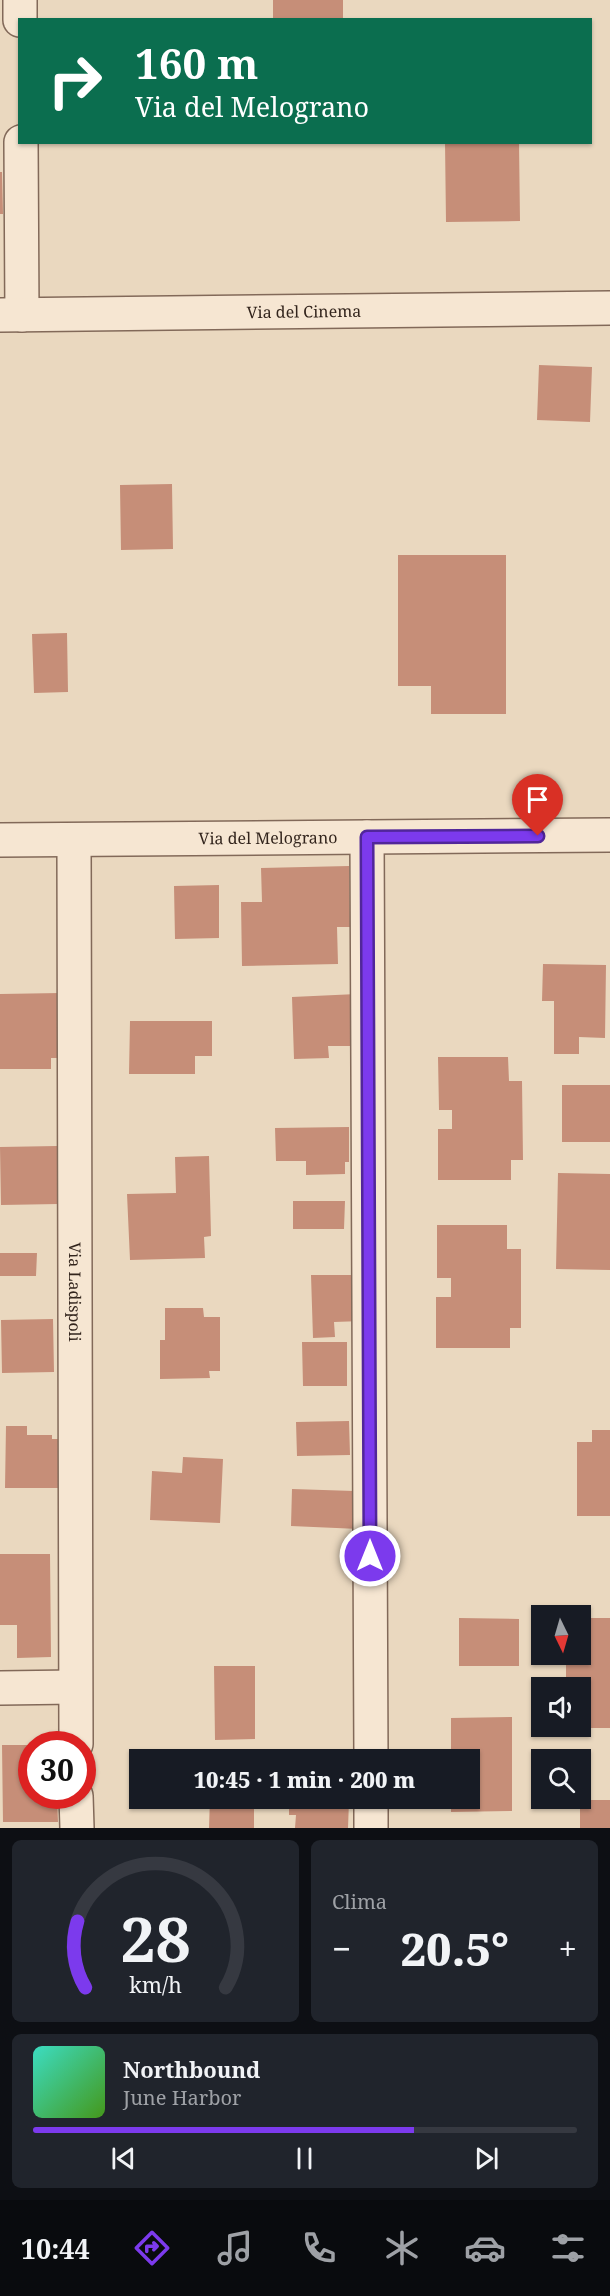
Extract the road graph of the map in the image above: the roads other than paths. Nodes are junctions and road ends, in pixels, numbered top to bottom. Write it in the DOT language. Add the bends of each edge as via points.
graph roads {
  1 [pos="20,0"];
  2 [pos="20,18"];
  3 [pos="21,144"];
  4 [pos="610,308"];
  5 [pos="11,315"];
  6 [pos="610,835"];
  7 [pos="367,837"];
  8 [pos="0,840"];
  9 [pos="74,840"];
  10 [pos="75,1687"];
  11 [pos="0,1688"];
  12 [pos="76,1731"];
  13 [pos="371,1749"];
  14 [pos="76,1809"];
  15 [pos="371,1809"];
  16 [pos="77,1828"];
  17 [pos="371,1828"];
  1 -- 2 [label="street"];
  3 -- 5 [label="street"];
  4 -- 5 [label="street, Via del Cinema"];
  6 -- 7 [label="street, Via del Melograno"];
  7 -- 9 [label="street, Via del Melograno"];
  7 -- 13 [label="street"];
  8 -- 9 [label="street, Via del Melograno"];
  9 -- 10 [label="street, Via Ladispoli"];
  10 -- 11 [label="street"];
  10 -- 12 [label="street, Via Ladispoli"];
  14 -- 16 [label="street"];
  15 -- 17 [label="street"];
}
